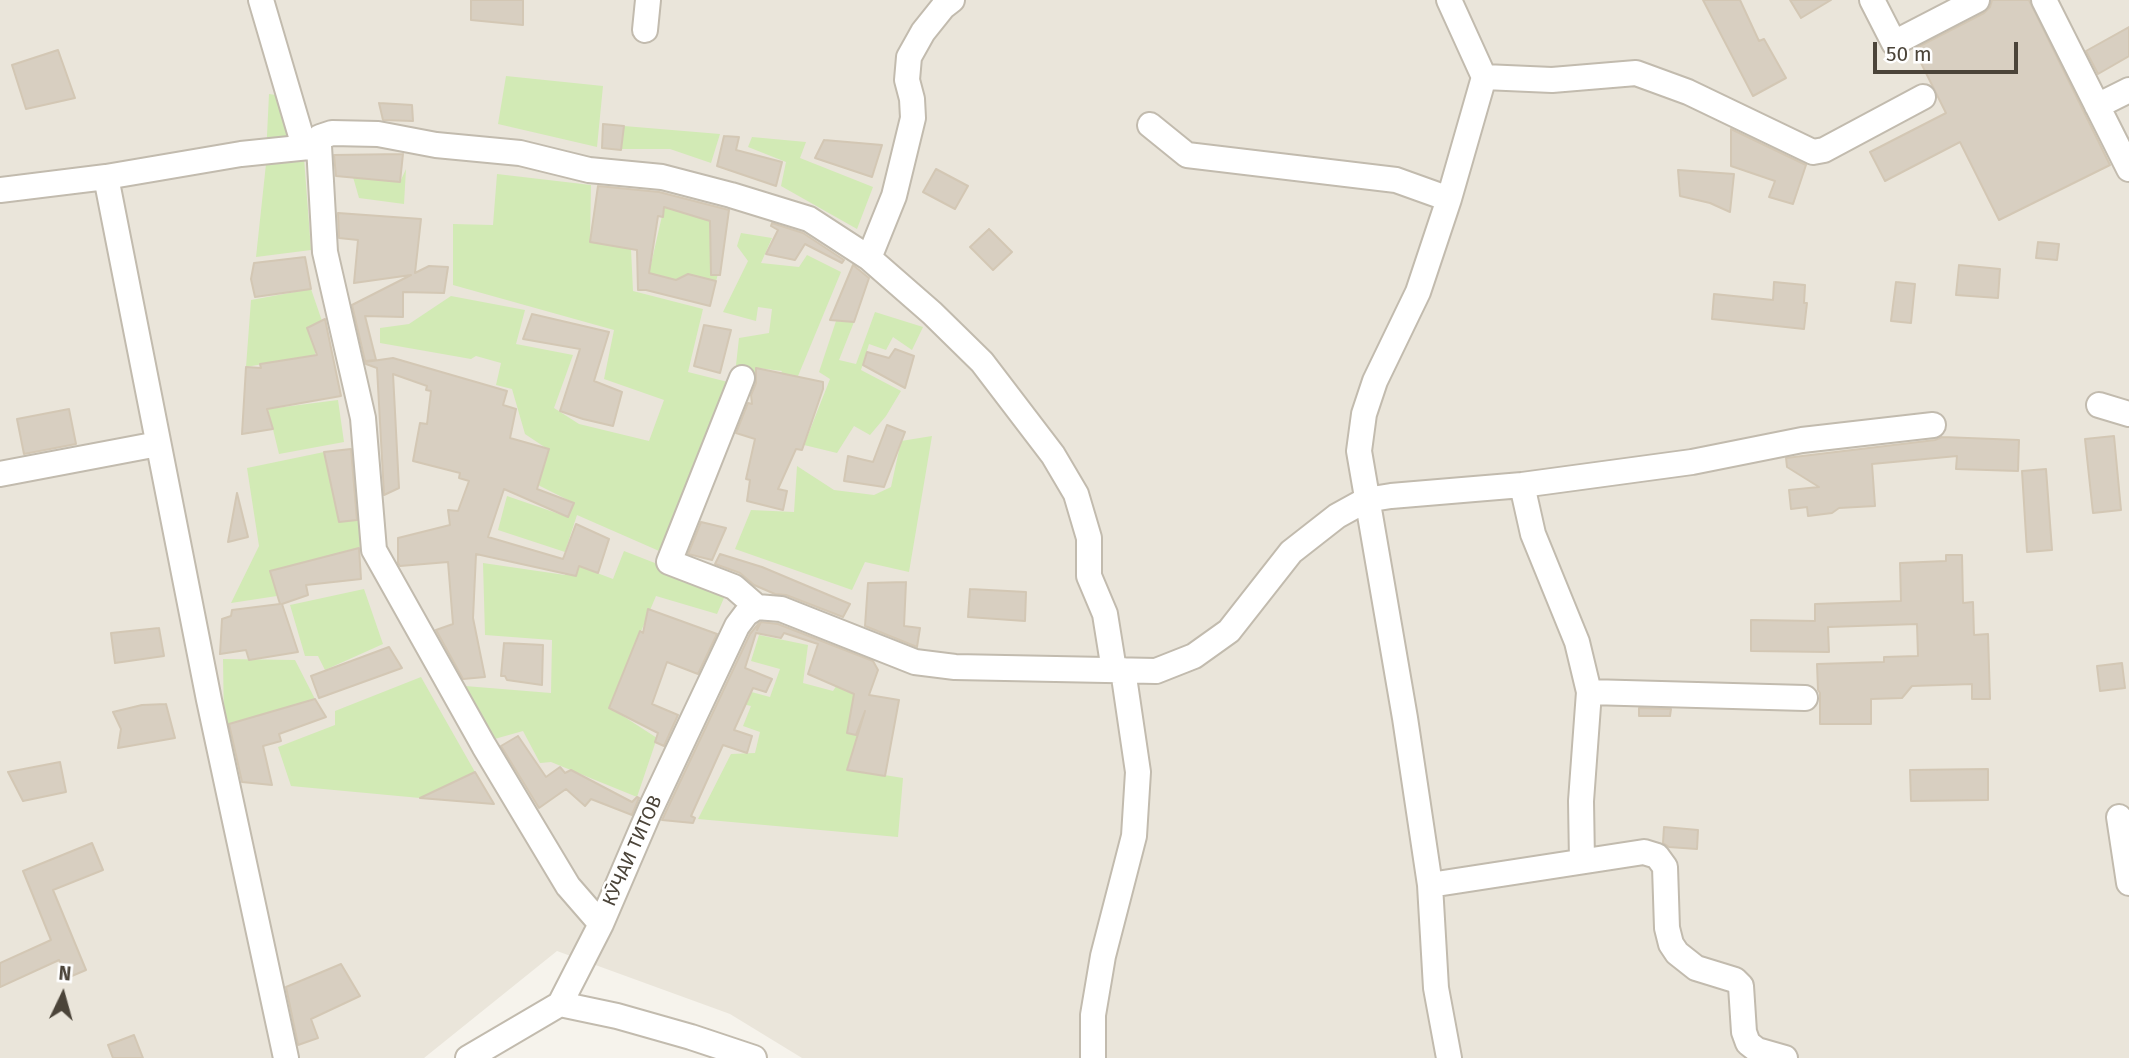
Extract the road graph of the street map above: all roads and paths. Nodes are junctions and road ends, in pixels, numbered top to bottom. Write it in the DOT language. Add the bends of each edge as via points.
graph roads {
  1 [pos="261,0"];
  2 [pos="648,0"];
  3 [pos="952,0"];
  4 [pos="1449,0"];
  5 [pos="1872,0"];
  6 [pos="1978,0"];
  7 [pos="2043,0"];
  8 [pos="645,30"];
  9 [pos="1484,77"];
  10 [pos="2129,90"];
  11 [pos="1923,97"];
  12 [pos="2097,106"];
  13 [pos="1150,125"];
  14 [pos="309,147"];
  15 [pos="2129,169"];
  16 [pos="106,177"];
  17 [pos="0,190"];
  18 [pos="1450,199"];
  19 [pos="869,258"];
  20 [pos="742,378"];
  21 [pos="2099,405"];
  22 [pos="2129,414"];
  23 [pos="1933,425"];
  24 [pos="158,444"];
  25 [pos="0,474"];
  26 [pos="1522,485"];
  27 [pos="1367,500"];
  28 [pos="757,607"];
  29 [pos="1119,670"];
  30 [pos="1589,692"];
  31 [pos="1805,698"];
  32 [pos="2119,817"];
  33 [pos="1582,861"];
  34 [pos="2129,883"];
  35 [pos="1430,885"];
  36 [pos="601,924"];
  37 [pos="560,1004"];
  38 [pos="286,1058"];
  39 [pos="468,1058"];
  40 [pos="754,1058"];
  41 [pos="1093,1058"];
  42 [pos="1450,1058"];
  43 [pos="1785,1058"];
  1 -- 14 [label="street" via="301,136"];
  2 -- 8 [label="street"];
  3 -- 19 [label="street" via="923,32 909,57 907,80 913,118 894,196"];
  4 -- 9 [label="street"];
  5 -- 6 [label="street" via="1894,43"];
  7 -- 12 [label="street"];
  9 -- 11 [label="street" via="1552,80 1636,73 1688,92 1813,152"];
  9 -- 18 [label="street"];
  10 -- 12 [label="street"];
  12 -- 15 [label="street"];
  13 -- 18 [label="street" via="1187,155 1396,180"];
  14 -- 16 [label="street"];
  14 -- 19 [label="street" via="332,133 379,134 520,153 589,170 662,177 809,219"];
  14 -- 36 [label="street" via="325,252 363,418 374,550 568,886"];
  16 -- 17 [label="street"];
  16 -- 24 [label="street"];
  18 -- 27 [label="street" via="1418,292 1364,414 1359,451"];
  19 -- 29 [label="street" via="982,362 1053,455 1076,494 1089,538 1089,576 1105,614"];
  20 -- 28 [label="street" via="669,562 734,587"];
  21 -- 22 [label="street"];
  23 -- 26 [label="street" via="1802,440 1692,462"];
  24 -- 25 [label="street"];
  24 -- 38 [label="street"];
  26 -- 27 [label="street"];
  26 -- 30 [label="street" via="1533,534 1577,642"];
  27 -- 29 [label="street" via="1337,516 1290,552 1229,631 1194,656 1156,671"];
  27 -- 35 [label="street"];
  28 -- 29 [label="street" via="780,609 915,662"];
  28 -- 36 [label="street, КӮЧАИ ТИТОВ" via="737,626"];
  29 -- 41 [label="street" via="1138,772 1134,836 1102,956 1093,1015"];
  30 -- 31 [label="street"];
  30 -- 33 [label="street"];
  32 -- 34 [label="street"];
  33 -- 35 [label="street"];
  33 -- 43 [label="street" via="1644,852 1657,856 1665,867 1671,944 1696,968 1741,986 1748,1043"];
  35 -- 42 [label="street" via="1436,988"];
  36 -- 37 [label="street, КӮЧАИ ТИТОВ"];
  37 -- 39 [label="street"];
  37 -- 40 [label="street" via="679,1033"];
}
